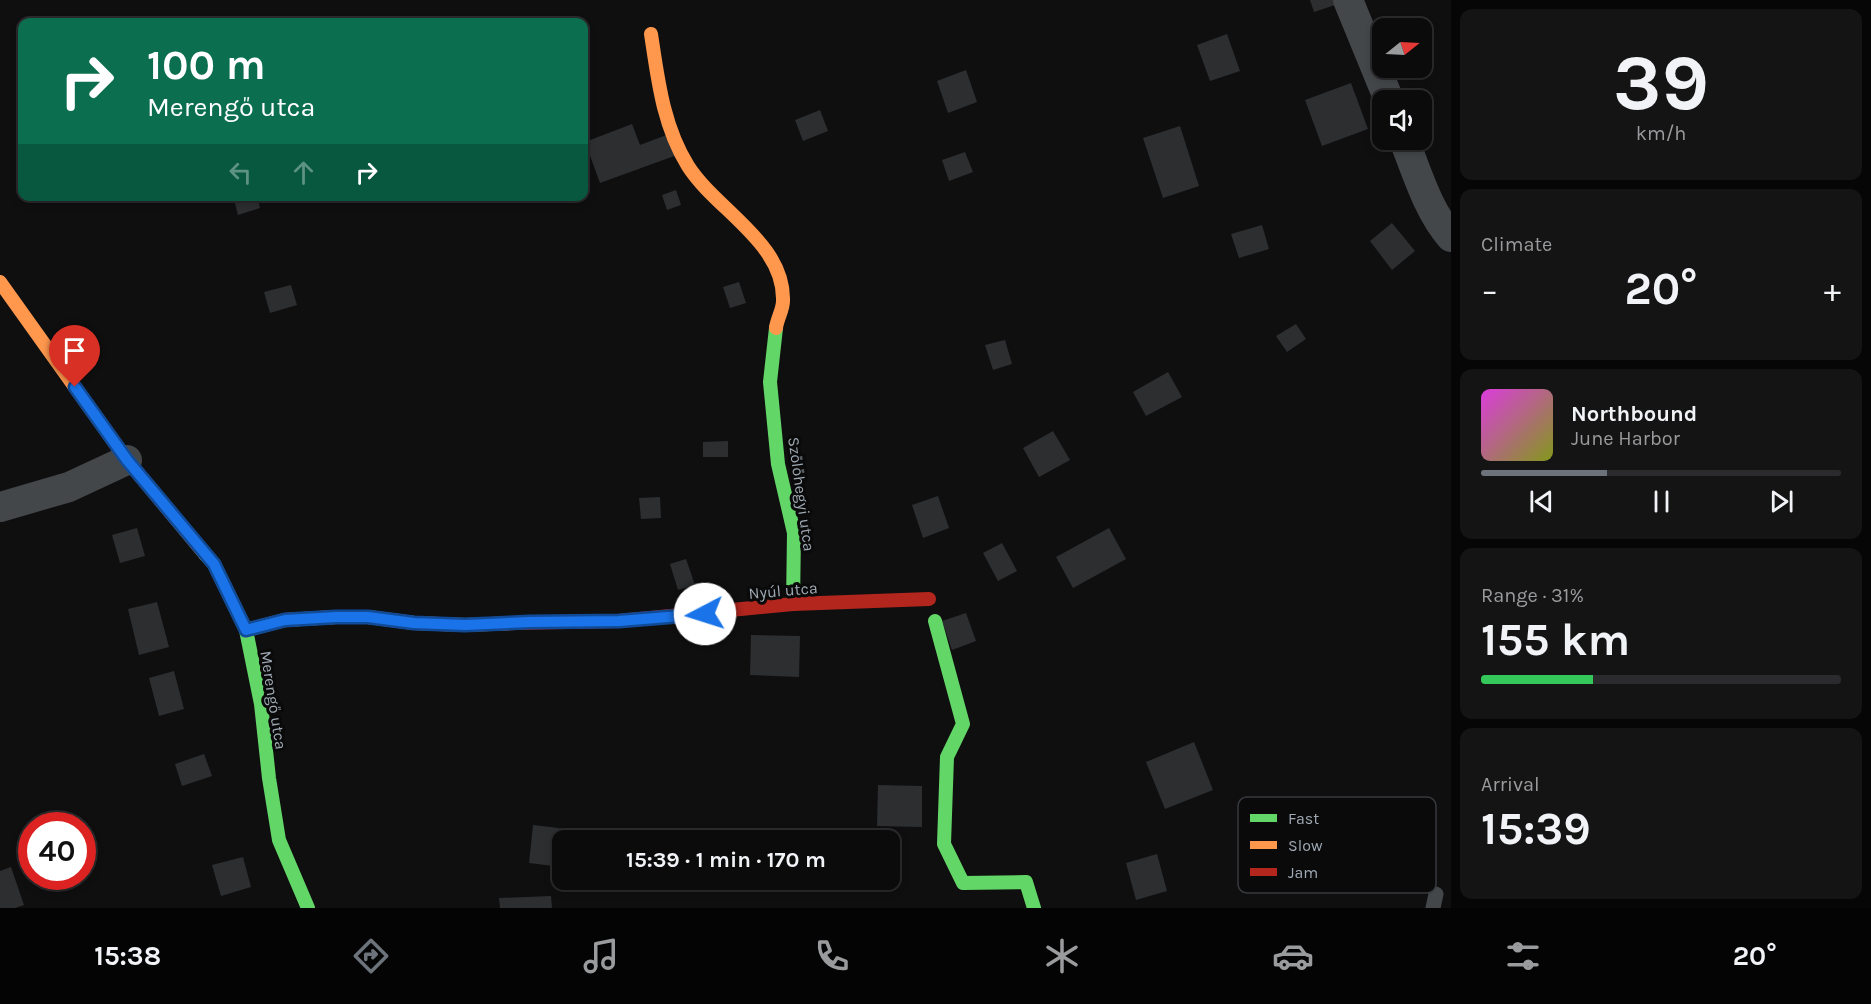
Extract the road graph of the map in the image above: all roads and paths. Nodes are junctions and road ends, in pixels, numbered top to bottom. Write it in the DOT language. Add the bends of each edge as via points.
graph roads {
  1 [pos="1348,0"];
  2 [pos="651,34"];
  3 [pos="1385,90"];
  4 [pos="1408,150"];
  5 [pos="1451,237"];
  6 [pos="0,282"];
  7 [pos="127,460"];
  8 [pos="0,507"];
  9 [pos="929,600"];
  10 [pos="793,604"];
  11 [pos="935,621"];
  12 [pos="246,630"];
  13 [pos="308,908"];
  14 [pos="1034,908"];
  1 -- 3 [label="street"];
  2 -- 10 [label="street, Szőlőhegyi utca" via="660,97 687,164 704,188 756,237 781,282 783,303 770,382 778,464 794,533"];
  4 -- 5 [label="street" via="1428,199"];
  6 -- 7 [label="street, Merengő utca"];
  7 -- 8 [label="street" via="69,487"];
  7 -- 12 [label="street, Merengő utca" via="214,564"];
  9 -- 10 [label="street, Nyúl utca"];
  10 -- 12 [label="street, Nyúl utca" via="619,621 465,625 336,617 285,620"];
  11 -- 14 [label="street" via="963,724 947,758 944,844 963,883 1026,882"];
  12 -- 13 [label="street, Merengő utca" via="261,704 279,840"];
}
